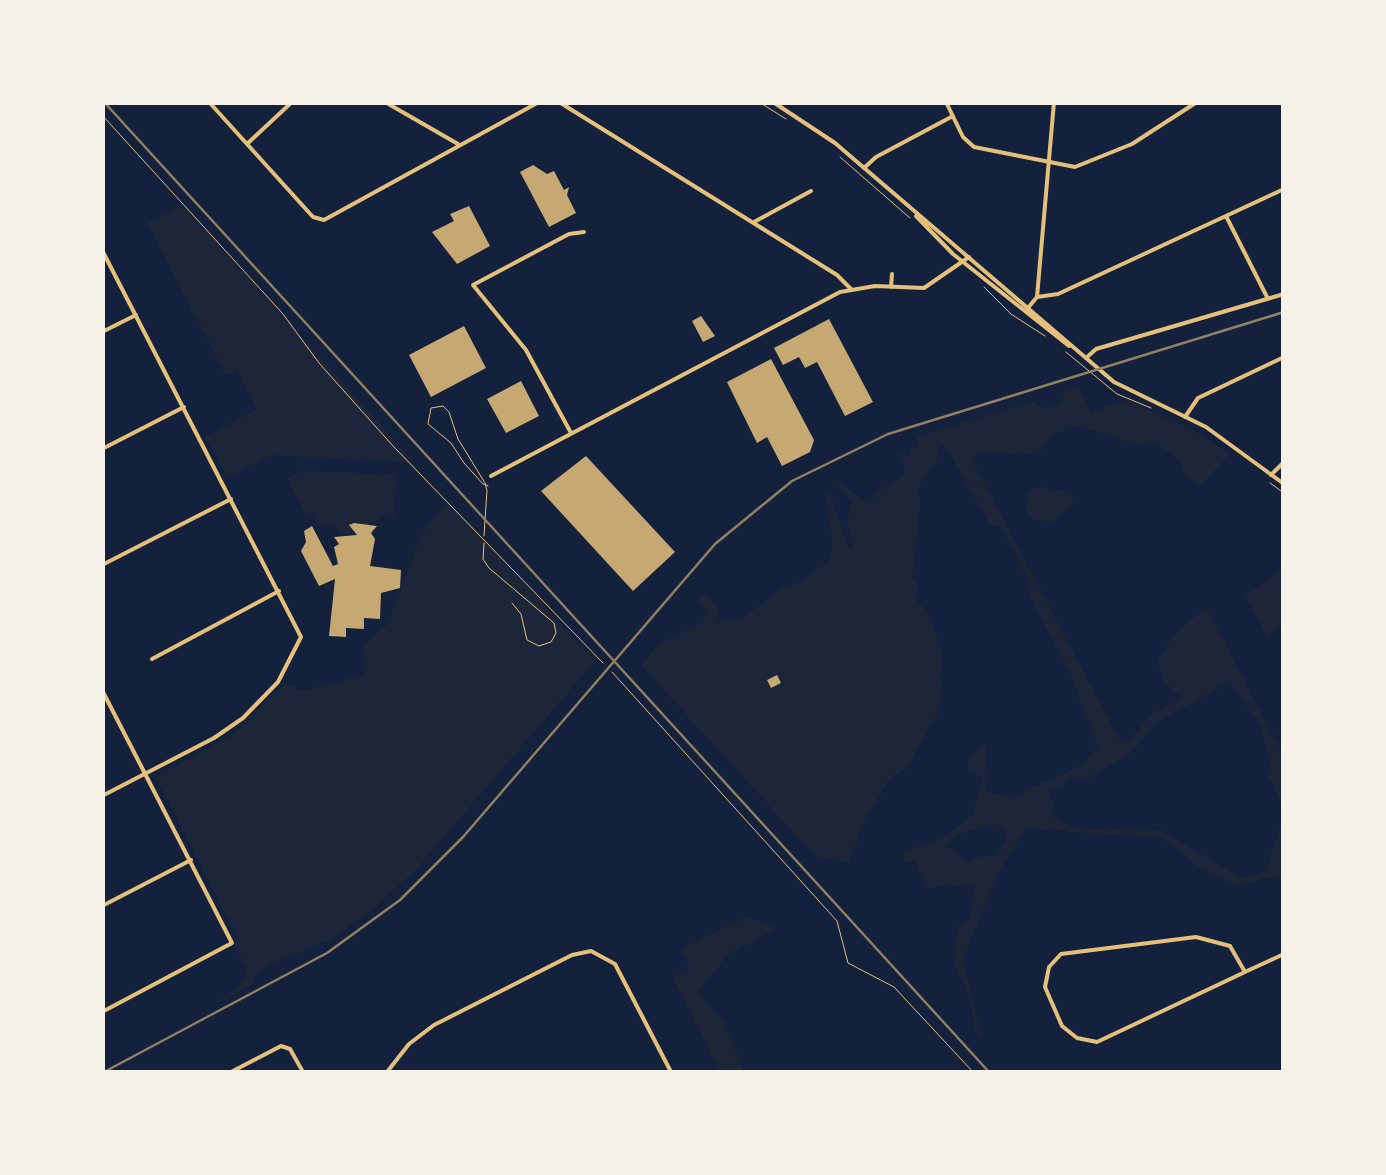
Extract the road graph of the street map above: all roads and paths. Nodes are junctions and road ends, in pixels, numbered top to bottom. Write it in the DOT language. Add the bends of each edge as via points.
graph roads {
  1 [pos="209,102"];
  2 [pos="292,102"];
  3 [pos="386,102"];
  4 [pos="539,102"];
  5 [pos="559,102"];
  6 [pos="759,102"];
  7 [pos="946,102"];
  8 [pos="1054,102"];
  9 [pos="1197,102"];
  10 [pos="774,103"];
  11 [pos="102,116"];
  12 [pos="952,116"];
  13 [pos="796,125"];
  14 [pos="247,144"];
  15 [pos="458,144"];
  16 [pos="838,154"];
  17 [pos="1048,164"];
  18 [pos="864,168"];
  19 [pos="1284,189"];
  20 [pos="811,190"];
  21 [pos="1226,216"];
  22 [pos="754,222"];
  23 [pos="916,223"];
  24 [pos="584,232"];
  25 [pos="102,250"];
  26 [pos="967,260"];
  27 [pos="892,274"];
  28 [pos="891,287"];
  29 [pos="984,288"];
  30 [pos="850,289"];
  31 [pos="1284,294"];
  32 [pos="1037,297"];
  33 [pos="1268,299"];
  34 [pos="1026,310"];
  35 [pos="136,315"];
  36 [pos="1032,327"];
  37 [pos="102,332"];
  38 [pos="1284,357"];
  39 [pos="1086,358"];
  40 [pos="184,406"];
  41 [pos="1185,417"];
  42 [pos="571,433"];
  43 [pos="102,448"];
  44 [pos="1284,462"];
  45 [pos="1271,474"];
  46 [pos="491,476"];
  47 [pos="1284,484"];
  48 [pos="488,486"];
  49 [pos="231,498"];
  50 [pos="102,565"];
  51 [pos="279,591"];
  52 [pos="512,603"];
  53 [pos="152,659"];
  54 [pos="603,663"];
  55 [pos="612,672"];
  56 [pos="102,690"];
  57 [pos="146,774"];
  58 [pos="102,796"];
  59 [pos="191,860"];
  60 [pos="102,906"];
  61 [pos="1284,954"];
  62 [pos="1245,972"];
  63 [pos="102,1012"];
  64 [pos="231,1072"];
  65 [pos="303,1072"];
  66 [pos="387,1072"];
  67 [pos="670,1072"];
  68 [pos="973,1072"];
  1 -- 14 [label="street"];
  2 -- 14 [label="street"];
  3 -- 15 [label="street"];
  4 -- 15 [label="street"];
  5 -- 22 [label="street"];
  6 -- 13 [label="path"];
  7 -- 12 [label="street"];
  8 -- 17 [label="street"];
  9 -- 17 [label="street" via="1103,158"];
  10 -- 18 [label="street"];
  11 -- 54 [label="path" via="273,302 392,446"];
  12 -- 17 [label="street" via="974,148"];
  12 -- 18 [label="street"];
  14 -- 15 [label="street" via="324,220"];
  16 -- 23 [label="path"];
  17 -- 32 [label="street"];
  18 -- 26 [label="street"];
  19 -- 21 [label="street"];
  20 -- 22 [label="street"];
  21 -- 32 [label="street" via="1058,294"];
  21 -- 33 [label="street"];
  22 -- 30 [label="street"];
  24 -- 42 [label="street" via="473,285 526,350"];
  25 -- 35 [label="street"];
  26 -- 28 [label="street" via="931,286"];
  26 -- 34 [label="street"];
  27 -- 28 [label="street"];
  28 -- 30 [label="street"];
  29 -- 36 [label="path"];
  30 -- 42 [label="street"];
  31 -- 33 [label="street"];
  32 -- 34 [label="street"];
  33 -- 39 [label="street" via="1096,349"];
  34 -- 39 [label="street"];
  35 -- 37 [label="street"];
  35 -- 40 [label="street"];
  38 -- 41 [label="street" via="1198,398"];
  39 -- 41 [label="street" via="1126,390"];
  40 -- 43 [label="street"];
  40 -- 49 [label="street"];
  41 -- 45 [label="street"];
  42 -- 46 [label="street"];
  44 -- 45 [label="street"];
  45 -- 47 [label="street"];
  48 -- 52 [label="path" via="482,482 451,443 428,424 431,408 449,412 486,483 484,562 554,623 551,642 527,640"];
  49 -- 50 [label="street"];
  49 -- 51 [label="street"];
  51 -- 53 [label="street"];
  51 -- 57 [label="street" via="302,637 278,682 243,718"];
  55 -- 68 [label="path" via="837,921 848,963 894,987"];
  56 -- 57 [label="street"];
  57 -- 58 [label="street"];
  57 -- 59 [label="street"];
  59 -- 60 [label="street"];
  59 -- 63 [label="street" via="232,943"];
  61 -- 62 [label="street"];
  62 -- 62 [label="street" via="1230,946 1196,937 1069,950 1050,967 1045,987 1068,1034 1097,1042"];
  64 -- 65 [label="street" via="286,1046"];
  66 -- 67 [label="street" via="434,1025 572,956 600,953 619,971"];
}
